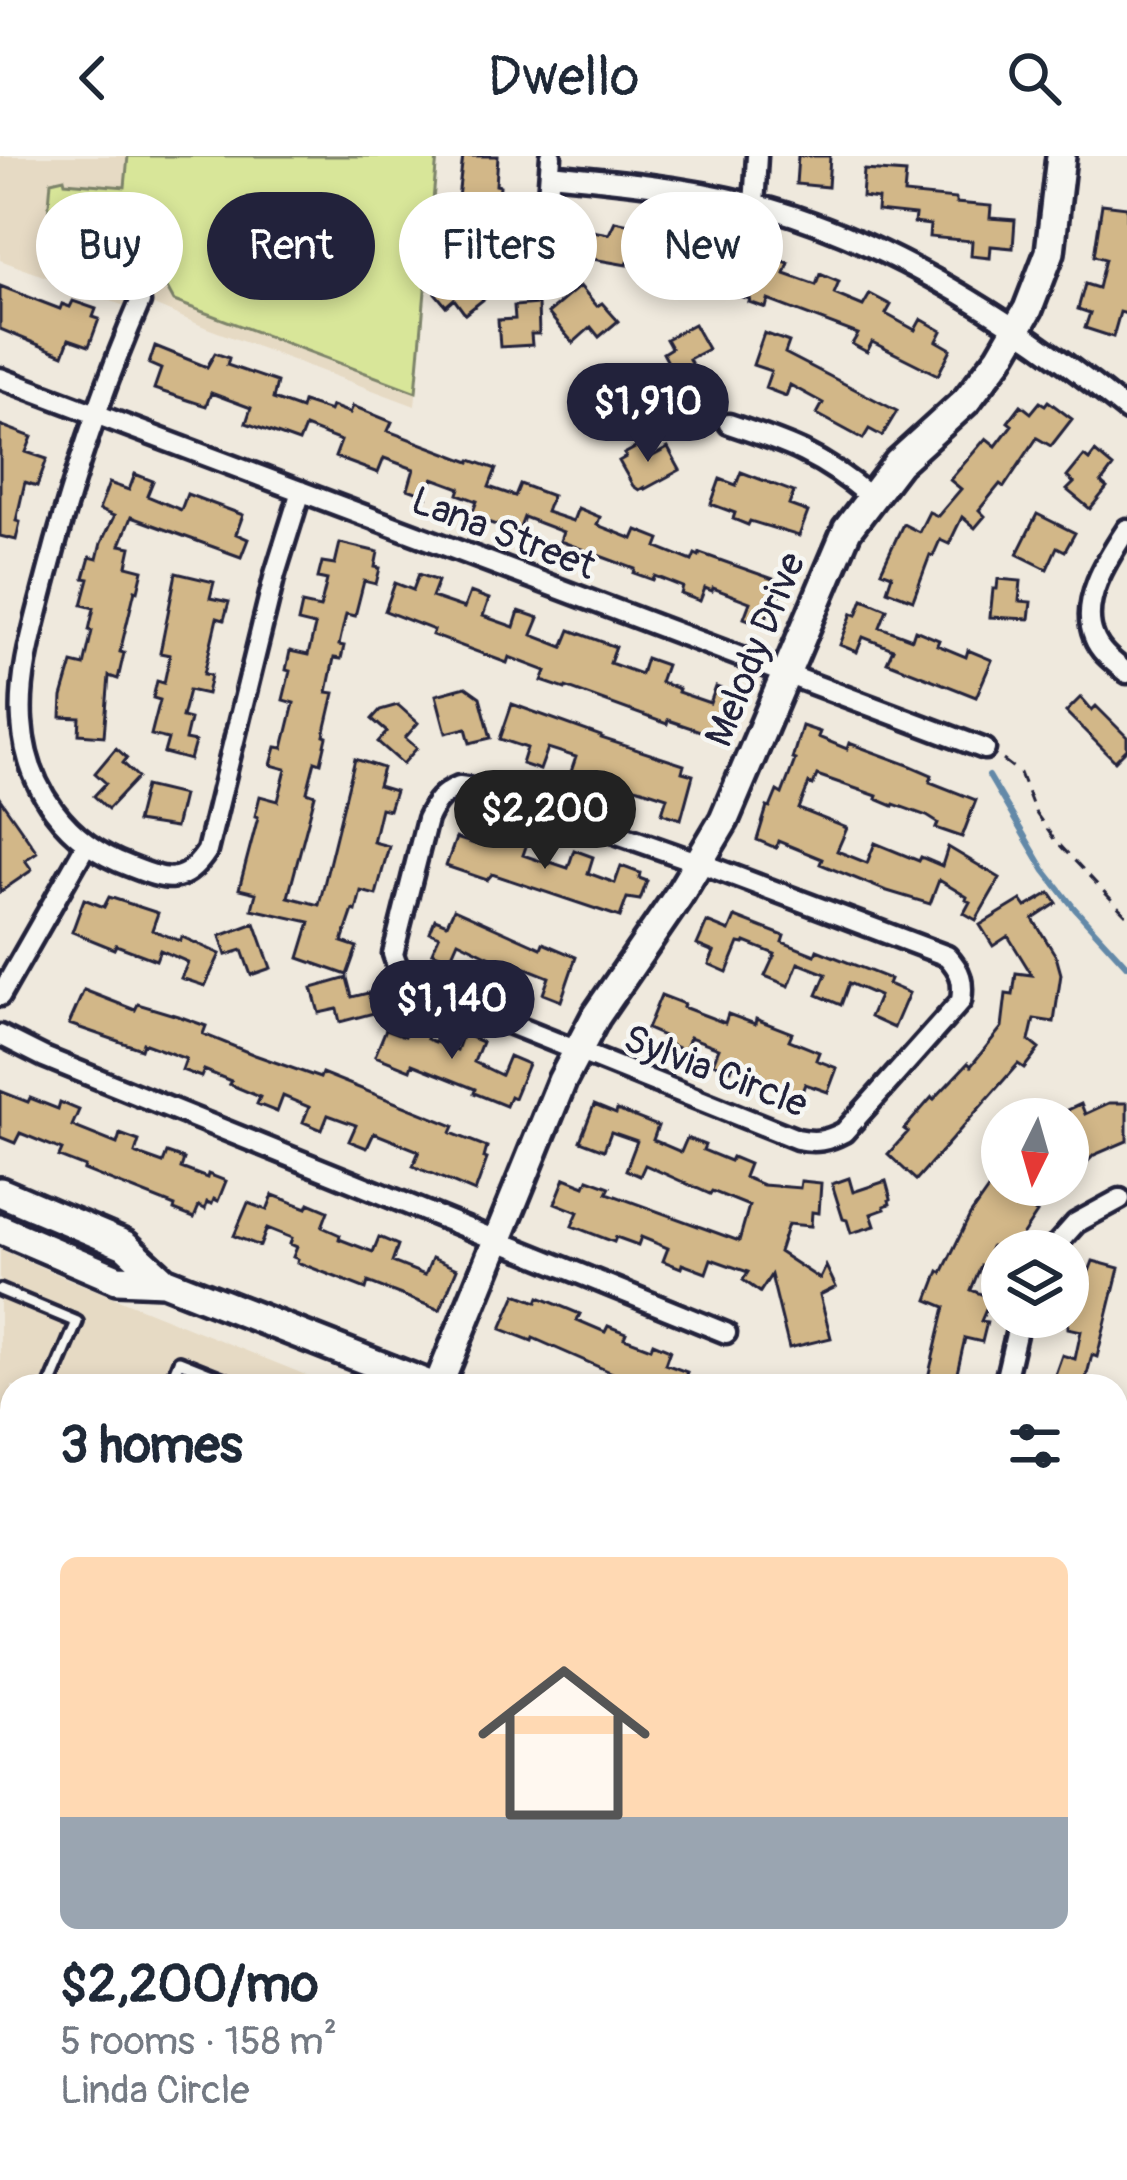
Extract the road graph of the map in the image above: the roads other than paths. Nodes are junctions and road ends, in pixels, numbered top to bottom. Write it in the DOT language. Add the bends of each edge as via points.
graph roads {
  1 [pos="758,156"];
  2 [pos="1060,156"];
  3 [pos="550,165"];
  4 [pos="694,192"];
  5 [pos="755,192"];
  6 [pos="783,213"];
  7 [pos="140,302"];
  8 [pos="1017,330"];
  9 [pos="0,378"];
  10 [pos="1127,411"];
  11 [pos="95,412"];
  12 [pos="729,424"];
  13 [pos="301,490"];
  14 [pos="870,496"];
  15 [pos="1127,530"];
  16 [pos="787,673"];
  17 [pos="1127,673"];
  18 [pos="985,749"];
  19 [pos="86,845"];
  20 [pos="700,863"];
  21 [pos="0,996"];
  22 [pos="0,1035"];
  23 [pos="578,1052"];
  24 [pos="0,1192"];
  25 [pos="1120,1199"];
  26 [pos="0,1229"];
  27 [pos="1070,1230"];
  28 [pos="499,1240"];
  29 [pos="164,1281"];
  30 [pos="0,1290"];
  31 [pos="726,1333"];
  32 [pos="1015,1338"];
  33 [pos="55,1374"];
  34 [pos="174,1374"];
  35 [pos="212,1374"];
  36 [pos="404,1374"];
  37 [pos="440,1374"];
  38 [pos="1007,1374"];
  1 -- 5 [label="street"];
  2 -- 8 [label="street, Melody Drive" via="1050,253"];
  3 -- 4 [label="street"];
  6 -- 8 [label="street" via="882,252"];
  7 -- 11 [label="street"];
  8 -- 10 [label="street"];
  8 -- 14 [label="street, Melody Drive" via="966,400"];
  9 -- 11 [label="street, Lana Street"];
  11 -- 13 [label="street, Lana Street"];
  11 -- 19 [label="street" via="28,649 21,719 36,779"];
  12 -- 14 [label="street" via="806,451"];
  13 -- 16 [label="street, Lana Street"];
  13 -- 19 [label="street" via="207,851 196,869 162,879"];
  14 -- 16 [label="street, Melody Drive" via="828,569"];
  15 -- 17 [label="street" via="1100,575 1090,617 1105,655"];
  16 -- 18 [label="street, Lana Street"];
  16 -- 20 [label="street, Melody Drive"];
  19 -- 21 [label="street"];
  20 -- 23 [label="street, Melody Drive"];
  20 -- 23 [label="street" via="495,791 459,786 435,803 398,935 398,970 428,991"];
  20 -- 23 [label="street, Sylvia Circle" via="947,956 964,985 961,1001 844,1132 814,1142"];
  22 -- 28 [label="street"];
  23 -- 28 [label="street, Melody Drive"];
  24 -- 29 [label="street" via="125,1245"];
  25 -- 27 [label="street"];
  26 -- 29 [label="street" via="117,1279"];
  28 -- 31 [label="street"];
  28 -- 37 [label="street, Melody Drive"];
  29 -- 36 [label="street"];
  30 -- 33 [label="lane" via="77,1322"];
  32 -- 38 [label="street"];
  34 -- 35 [label="lane" via="179,1361"];
}
